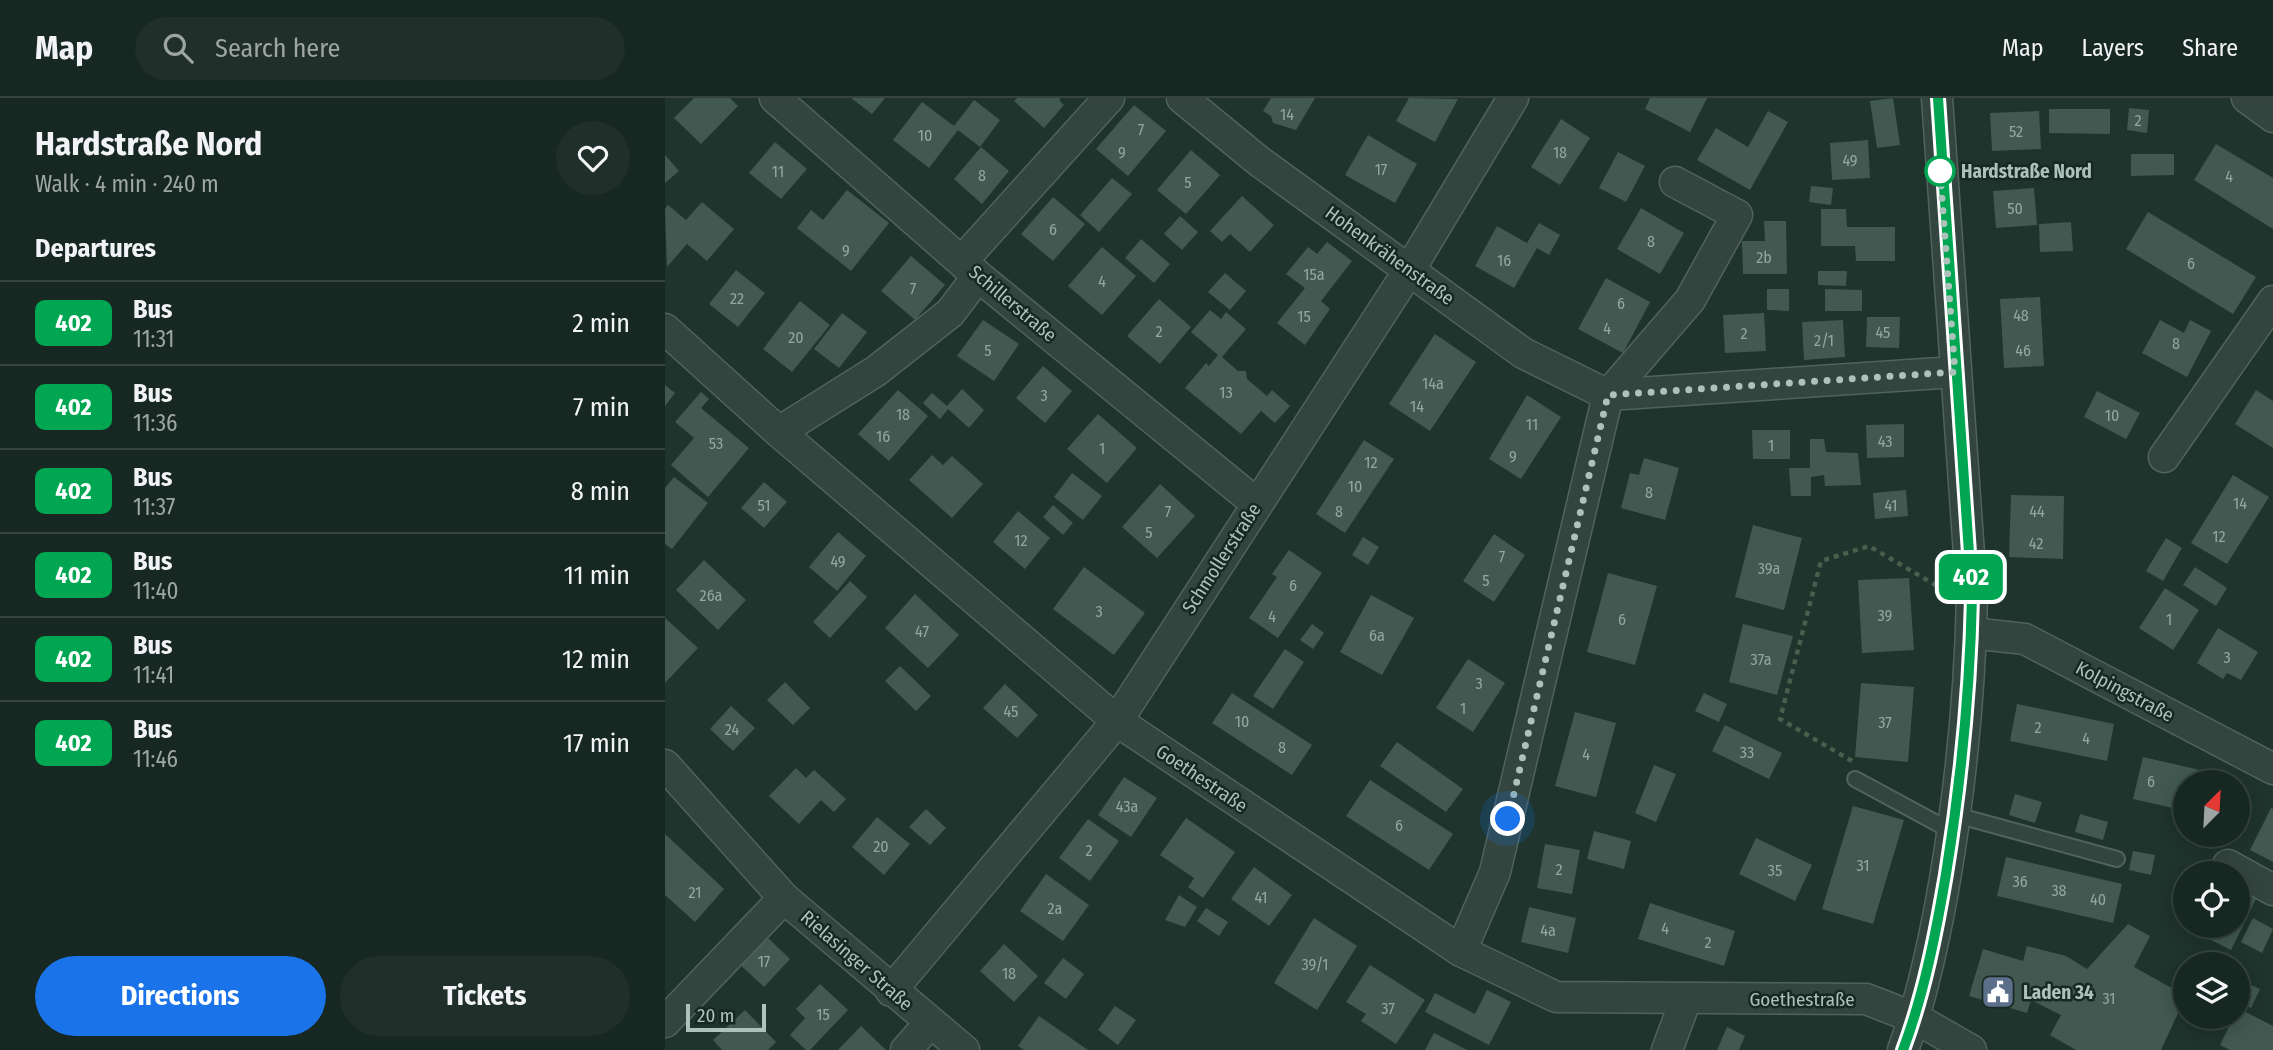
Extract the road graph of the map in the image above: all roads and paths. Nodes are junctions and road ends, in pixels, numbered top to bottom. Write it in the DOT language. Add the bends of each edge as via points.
graph roads {
  1 [pos="775,98"];
  2 [pos="1109,98"];
  3 [pos="1182,98"];
  4 [pos="1513,98"];
  5 [pos="1937,98"];
  6 [pos="2246,98"];
  7 [pos="2273,117"];
  8 [pos="1675,182"];
  9 [pos="971,268"];
  10 [pos="1410,269"];
  11 [pos="2273,301"];
  12 [pos="665,330"];
  13 [pos="1955,372"];
  14 [pos="1608,395"];
  15 [pos="779,432"];
  16 [pos="2164,457"];
  17 [pos="1256,503"];
  18 [pos="1972,597"];
  19 [pos="1971,633"];
  20 [pos="1117,720"];
  21 [pos="2273,769"];
  22 [pos="1857,772"];
  23 [pos="668,775"];
  24 [pos="1954,824"];
  25 [pos="2117,859"];
  26 [pos="2250,877"];
  27 [pos="2273,890"];
  28 [pos="784,898"];
  29 [pos="1461,951"];
  30 [pos="891,991"];
  31 [pos="1686,999"];
  32 [pos="1915,1018"];
  33 [pos="665,1022"];
  34 [pos="930,1023"];
  35 [pos="906,1050"];
  36 [pos="964,1050"];
  37 [pos="1667,1050"];
  38 [pos="1903,1050"];
  39 [pos="1971,1050"];
  1 -- 9 [label="street, Schillerstraße"];
  2 -- 9 [label="street"];
  3 -- 10 [label="street, Hohenkrähenstraße" via="1260,162"];
  4 -- 10 [label="street, Schmollerstraße"];
  5 -- 13 [label="street"];
  6 -- 7 [label="street"];
  8 -- 14 [label="street" via="1741,209 1690,300"];
  9 -- 15 [label="street" via="950,313 876,371"];
  9 -- 17 [label="street, Schillerstraße"];
  10 -- 14 [label="street, Hohenkrähenstraße" via="1523,353"];
  10 -- 17 [label="street, Schmollerstraße"];
  11 -- 16 [label="street"];
  12 -- 15 [label="street, Goethestraße"];
  13 -- 14 [label="street"];
  13 -- 18 [label="street"];
  14 -- 29 [label="street" via="1495,872"];
  15 -- 20 [label="street, Goethestraße"];
  17 -- 20 [label="street, Schmollerstraße"];
  18 -- 19 [label="street"];
  18 -- 22 [label="path" via="1945,590 1869,546 1821,561 1780,719"];
  19 -- 21 [label="street, Kolpingstraße" via="2025,639"];
  19 -- 24 [label="street" via="1962,775"];
  20 -- 29 [label="street, Goethestraße"];
  20 -- 30 [label="street, Schmollerstraße"];
  22 -- 24 [label="lane"];
  23 -- 28 [label="street, Rielasinger Straße"];
  24 -- 25 [label="lane"];
  24 -- 32 [label="street"];
  26 -- 27 [label="street"];
  28 -- 30 [label="street, Rielasinger Straße"];
  28 -- 33 [label="street, Rielasinger Straße"];
  29 -- 31 [label="street, Goethestraße" via="1556,997"];
  30 -- 34 [label="street, Rielasinger Straße"];
  31 -- 32 [label="street, Goethestraße" via="1866,999"];
  31 -- 37 [label="street"];
  32 -- 38 [label="street"];
  32 -- 39 [label="street, Goethestraße"];
  34 -- 35 [label="street, Rielasinger Straße"];
  34 -- 36 [label="street, Rielasinger Straße"];
}
